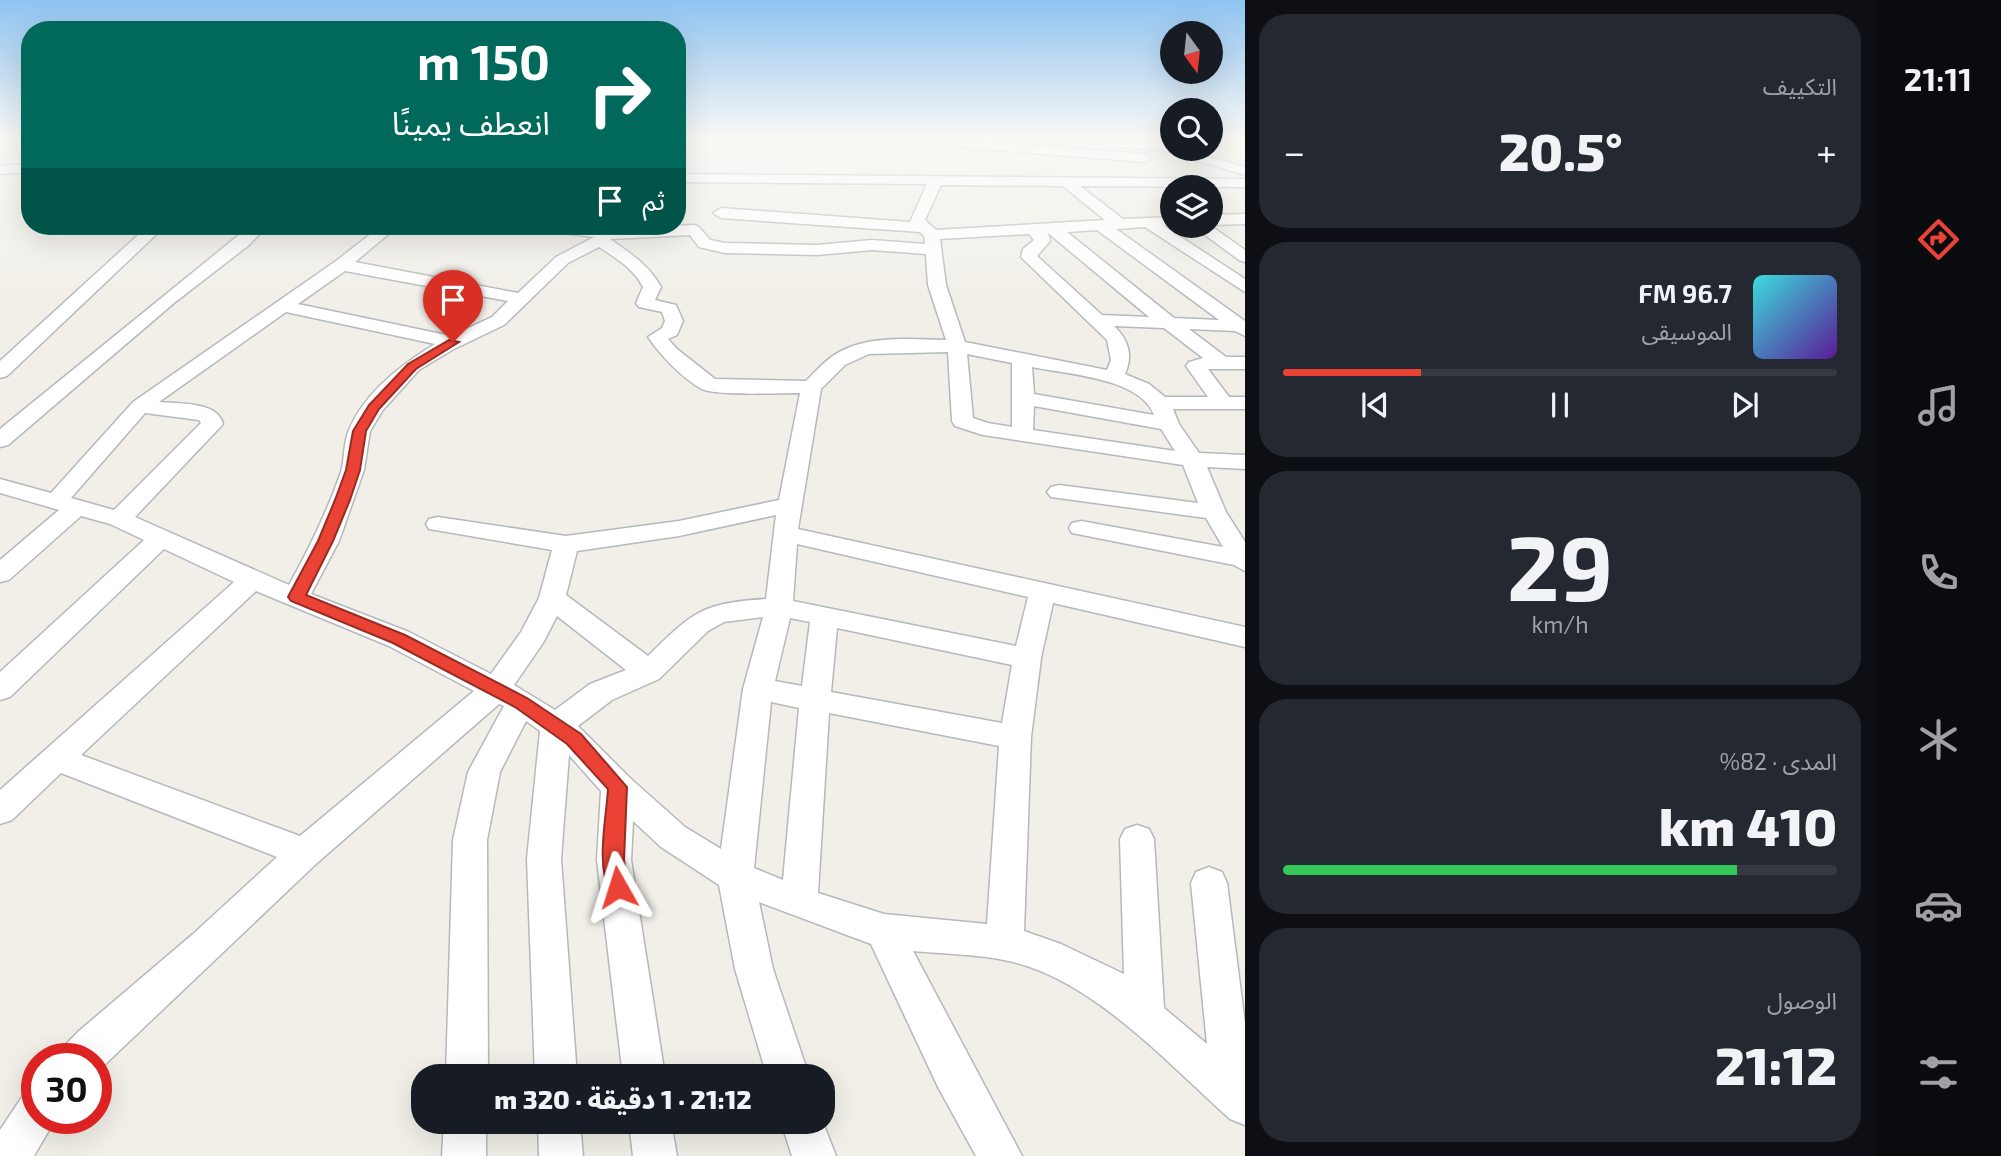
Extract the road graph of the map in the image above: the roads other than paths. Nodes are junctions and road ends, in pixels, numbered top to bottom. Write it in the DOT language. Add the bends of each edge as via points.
graph roads {
  1 [pos="719,192"];
  2 [pos="768,192"];
  3 [pos="935,192"];
  4 [pos="1079,192"];
  5 [pos="1120,192"];
  6 [pos="731,196"];
  7 [pos="1142,209"];
  8 [pos="1223,211"];
  9 [pos="1160,217"];
  10 [pos="1240,219"];
  11 [pos="1118,223"];
  12 [pos="1099,224"];
  13 [pos="1079,225"];
  14 [pos="1051,226"];
  15 [pos="1031,228"];
  16 [pos="694,230"];
  17 [pos="686,231"];
  18 [pos="147,235"];
  19 [pos="250,235"];
  20 [pos="379,235"];
  21 [pos="592,235"];
  22 [pos="629,235"];
  23 [pos="603,237"];
  24 [pos="930,238"];
  25 [pos="1218,238"];
  26 [pos="1119,255"];
  27 [pos="1245,257"];
  28 [pos="342,265"];
  29 [pos="1182,285"];
  30 [pos="1123,288"];
  31 [pos="1245,288"];
  32 [pos="523,299"];
  33 [pos="281,306"];
  34 [pos="1098,320"];
  35 [pos="1169,321"];
  36 [pos="1243,331"];
  37 [pos="1116,338"];
  38 [pos="1193,340"];
  39 [pos="453,342"];
  40 [pos="957,346"];
  41 [pos="1022,359"];
  42 [pos="1220,362"];
  43 [pos="1245,363"];
  44 [pos="0,372"];
  45 [pos="1114,377"];
  46 [pos="811,387"];
  47 [pos="1024,398"];
  48 [pos="1223,403"];
  49 [pos="1245,403"];
  50 [pos="140,406"];
  51 [pos="1094,411"];
  52 [pos="1164,413"];
  53 [pos="1022,435"];
  54 [pos="0,440"];
  55 [pos="1101,446"];
  56 [pos="1192,460"];
  57 [pos="1245,462"];
  58 [pos="0,486"];
  59 [pos="1059,492"];
  60 [pos="67,503"];
  61 [pos="791,504"];
  62 [pos="1217,517"];
  63 [pos="119,519"];
  64 [pos="438,524"];
  65 [pos="1245,524"];
  66 [pos="1081,528"];
  67 [pos="785,534"];
  68 [pos="162,537"];
  69 [pos="566,544"];
  70 [pos="1244,561"];
  71 [pos="0,574"];
  72 [pos="252,580"];
  73 [pos="1043,590"];
  74 [pos="296,597"];
  75 [pos="552,598"];
  76 [pos="779,607"];
  77 [pos="824,617"];
  78 [pos="1245,637"];
  79 [pos="1027,658"];
  80 [pos="649,673"];
  81 [pos="0,689"];
  82 [pos="758,689"];
  83 [pos="509,696"];
  84 [pos="815,701"];
  85 [pos="555,726"];
  86 [pos="1015,737"];
  87 [pos="56,758"];
  88 [pos="618,787"];
  89 [pos="0,810"];
  90 [pos="1137,839"];
  91 [pos="305,853"];
  92 [pos="735,876"];
  93 [pos="1209,883"];
  94 [pos="799,903"];
  95 [pos="884,930"];
  96 [pos="1005,943"];
  97 [pos="1145,1017"];
  98 [pos="95,1043"];
  99 [pos="467,1064"];
  100 [pos="555,1064"];
  101 [pos="642,1064"];
  102 [pos="784,1064"];
  103 [pos="1239,1099"];
  104 [pos="23,1134"];
  105 [pos="465,1134"];
  106 [pos="560,1134"];
  107 [pos="652,1134"];
  108 [pos="806,1134"];
  109 [pos="9,1156"];
  110 [pos="464,1156"];
  111 [pos="561,1156"];
  112 [pos="655,1156"];
  113 [pos="814,1156"];
  114 [pos="1000,1156"];
  1 -- 6 [label="street"];
  2 -- 6 [label="street"];
  3 -- 24 [label="street" via="917,221"];
  4 -- 11 [label="street"];
  5 -- 7 [label="street"];
  6 -- 16 [label="street" via="712,221"];
  6 -- 24 [label="street"];
  7 -- 9 [label="street"];
  7 -- 11 [label="street"];
  7 -- 31 [label="street"];
  8 -- 10 [label="street"];
  11 -- 12 [label="street"];
  12 -- 13 [label="street"];
  12 -- 29 [label="street"];
  13 -- 14 [label="street"];
  13 -- 26 [label="street"];
  14 -- 15 [label="street"];
  14 -- 30 [label="street"];
  15 -- 24 [label="street"];
  15 -- 34 [label="street" via="1042,241 1029,257"];
  16 -- 17 [label="street"];
  16 -- 24 [label="street" via="705,244 725,248 804,250"];
  18 -- 44 [label="street"];
  19 -- 54 [label="street"];
  20 -- 28 [label="street"];
  21 -- 23 [label="street"];
  22 -- 23 [label="street"];
  23 -- 32 [label="street" via="562,260"];
  23 -- 46 [label="street" via="649,280 652,287 645,303 670,309 674,321 670,331 657,337 710,385"];
  24 -- 40 [label="street" via="937,285"];
  25 -- 27 [label="street"];
  28 -- 32 [label="street"];
  28 -- 33 [label="street"];
  29 -- 30 [label="street"];
  29 -- 36 [label="street"];
  30 -- 35 [label="street"];
  32 -- 39 [label="street" via="498,321"];
  33 -- 39 [label="street"];
  33 -- 50 [label="street"];
  34 -- 35 [label="street"];
  34 -- 37 [label="street"];
  35 -- 36 [label="street"];
  35 -- 38 [label="street"];
  36 -- 38 [label="street"];
  37 -- 38 [label="street"];
  37 -- 45 [label="street" via="1121,360"];
  38 -- 42 [label="street"];
  39 -- 74 [label="street" via="412,366 366,419 359,431 353,470 326,541"];
  40 -- 41 [label="street"];
  40 -- 46 [label="street" via="865,348 838,361"];
  40 -- 53 [label="street" via="963,421"];
  41 -- 45 [label="street"];
  41 -- 47 [label="street"];
  42 -- 43 [label="street"];
  42 -- 48 [label="street" via="1196,366"];
  45 -- 51 [label="street" via="1093,386"];
  45 -- 52 [label="street" via="1142,388"];
  46 -- 61 [label="street"];
  47 -- 51 [label="street"];
  47 -- 53 [label="street"];
  48 -- 49 [label="street"];
  48 -- 52 [label="street"];
  50 -- 60 [label="street"];
  50 -- 63 [label="street" via="205,414 212,424"];
  51 -- 52 [label="street"];
  51 -- 55 [label="street"];
  52 -- 56 [label="street"];
  53 -- 55 [label="street"];
  55 -- 56 [label="street"];
  56 -- 57 [label="street"];
  56 -- 62 [label="street"];
  58 -- 60 [label="street"];
  59 -- 62 [label="street"];
  60 -- 63 [label="street"];
  60 -- 71 [label="street"];
  61 -- 67 [label="street"];
  61 -- 69 [label="street" via="716,524"];
  62 -- 65 [label="street"];
  62 -- 70 [label="street"];
  63 -- 68 [label="street"];
  64 -- 69 [label="street"];
  66 -- 70 [label="street"];
  67 -- 73 [label="street"];
  67 -- 76 [label="street"];
  68 -- 72 [label="street"];
  68 -- 81 [label="street"];
  69 -- 75 [label="street"];
  72 -- 74 [label="street"];
  72 -- 87 [label="street"];
  73 -- 78 [label="street"];
  73 -- 79 [label="street"];
  74 -- 83 [label="street" via="399,639"];
  75 -- 80 [label="street"];
  75 -- 83 [label="street"];
  76 -- 77 [label="street"];
  76 -- 80 [label="street" via="715,615 698,624"];
  76 -- 82 [label="street"];
  77 -- 79 [label="street"];
  77 -- 84 [label="street"];
  79 -- 86 [label="street"];
  80 -- 85 [label="street" via="601,692"];
  82 -- 84 [label="street"];
  82 -- 92 [label="street"];
  83 -- 85 [label="street"];
  83 -- 91 [label="street"];
  83 -- 99 [label="street" via="484,772 470,840"];
  84 -- 86 [label="street"];
  84 -- 94 [label="street"];
  85 -- 88 [label="street" via="574,739"];
  85 -- 100 [label="street" via="544,859"];
  86 -- 96 [label="street"];
  87 -- 89 [label="street"];
  87 -- 91 [label="street"];
  88 -- 92 [label="street" via="673,837"];
  88 -- 101 [label="street" via="614,860"];
  90 -- 97 [label="street"];
  91 -- 98 [label="street"];
  92 -- 94 [label="street"];
  92 -- 102 [label="street" via="754,969"];
  93 -- 103 [label="street"];
  94 -- 95 [label="street"];
  95 -- 96 [label="street"];
  95 -- 114 [label="street"];
  96 -- 97 [label="street" via="1048,956 1111,988"];
  97 -- 103 [label="street"];
  104 -- 109 [label="street"];
  105 -- 110 [label="street"];
  106 -- 111 [label="street"];
  107 -- 112 [label="street"];
  108 -- 113 [label="street"];
}
